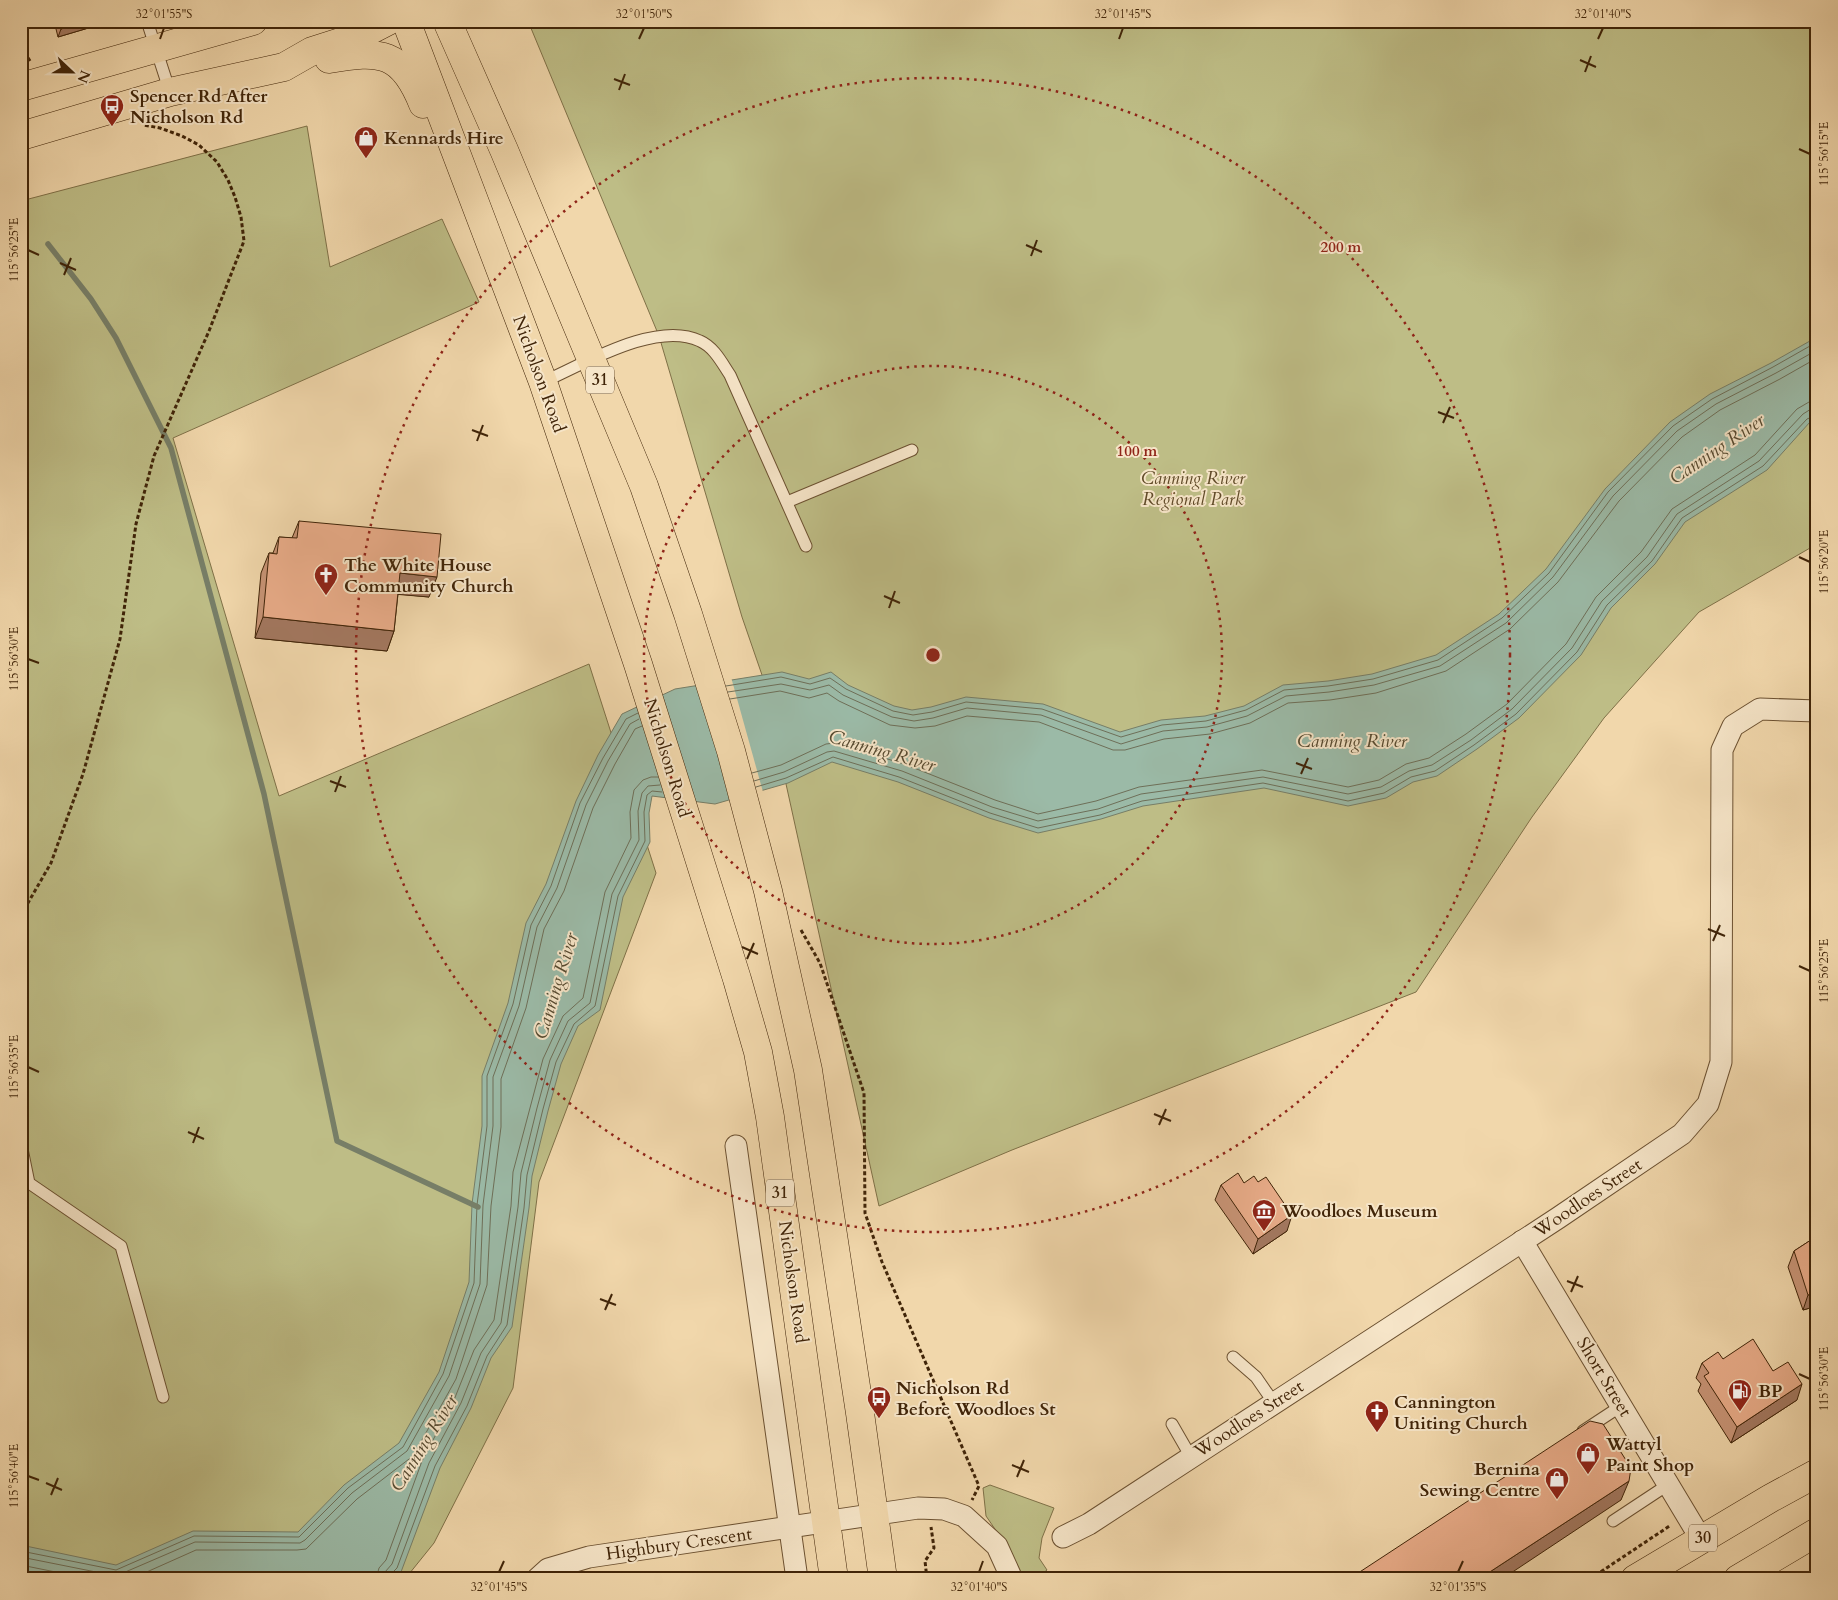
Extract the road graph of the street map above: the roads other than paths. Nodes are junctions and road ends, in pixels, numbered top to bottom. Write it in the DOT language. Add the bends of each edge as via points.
graph roads {
  1 [pos="147,21"];
  2 [pos="219,21"];
  3 [pos="253,21"];
  4 [pos="388,21"];
  5 [pos="406,21"];
  6 [pos="446,22"];
  7 [pos="156,49"];
  8 [pos="284,67"];
  9 [pos="26,75"];
  10 [pos="170,92"];
  11 [pos="21,136"];
  12 [pos="462,165"];
  13 [pos="592,360"];
  14 [pos="543,382"];
  15 [pos="912,450"];
  16 [pos="787,502"];
  17 [pos="806,546"];
  18 [pos="1817,711"];
  19 [pos="21,1144"];
  20 [pos="736,1146"];
  21 [pos="1522,1241"];
  22 [pos="1233,1357"];
  23 [pos="163,1397"];
  24 [pos="1274,1403"];
  25 [pos="1621,1406"];
  26 [pos="1172,1424"];
  27 [pos="1572,1438"];
  28 [pos="1191,1457"];
  29 [pos="1817,1473"];
  30 [pos="1669,1484"];
  31 [pos="874,1515"];
  32 [pos="1613,1521"];
  33 [pos="826,1522"];
  34 [pos="790,1527"];
  35 [pos="1817,1532"];
  36 [pos="1063,1537"];
  37 [pos="1701,1539"];
  38 [pos="537,1579"];
  39 [pos="798,1579"];
  40 [pos="834,1579"];
  41 [pos="883,1579"];
  42 [pos="1012,1579"];
  43 [pos="1635,1579"];
  44 [pos="1738,1579"];
  1 -- 7 [label="lane"];
  2 -- 7 [label="main road"];
  3 -- 7 [label="main road"];
  4 -- 8 [label="main road" via="359,36 312,51"];
  5 -- 12 [label="main road, Nicholson Road / 31"];
  6 -- 13 [label="main road, 31"];
  7 -- 9 [label="main road"];
  7 -- 10 [label="lane"];
  8 -- 10 [label="main road"];
  8 -- 12 [label="main road" via="358,54 373,54 398,64 408,73 436,138"];
  10 -- 11 [label="main road"];
  12 -- 14 [label="main road, Nicholson Road / 31"];
  13 -- 14 [label="lane"];
  13 -- 16 [label="lane" via="659,336 682,334 701,341 718,356 730,375"];
  13 -- 31 [label="main road, 31" via="644,486 688,614 731,751 768,891 808,1070"];
  14 -- 33 [label="main road, Nicholson Road / 31" via="638,664 758,1052 770,1117"];
  15 -- 16 [label="lane"];
  16 -- 17 [label="lane"];
  18 -- 21 [label="street, Woodloes Street" via="1760,709 1733,726 1722,750 1721,1062 1708,1104 1682,1134"];
  19 -- 23 [label="lane" via="29,1183 121,1246"];
  20 -- 34 [label="street"];
  21 -- 24 [label="street, Woodloes Street"];
  21 -- 25 [label="street, Short Street"];
  22 -- 24 [label="lane" via="1256,1376"];
  24 -- 28 [label="street, Woodloes Street"];
  25 -- 27 [label="lane"];
  25 -- 30 [label="street, Short Street"];
  26 -- 28 [label="lane"];
  28 -- 36 [label="street, Woodloes Street" via="1089,1524"];
  29 -- 37 [label="main road, 30"];
  30 -- 32 [label="lane"];
  30 -- 37 [label="street, Short Street"];
  31 -- 33 [label="street"];
  31 -- 41 [label="main road, 31"];
  31 -- 42 [label="street" via="918,1508 964,1516 997,1546"];
  33 -- 34 [label="street, Highbury Crescent"];
  33 -- 40 [label="main road, Nicholson Road / 31"];
  34 -- 38 [label="street, Highbury Crescent" via="589,1557 548,1569"];
  34 -- 39 [label="street"];
  35 -- 44 [label="main road"];
  37 -- 43 [label="main road, 30"];
}
